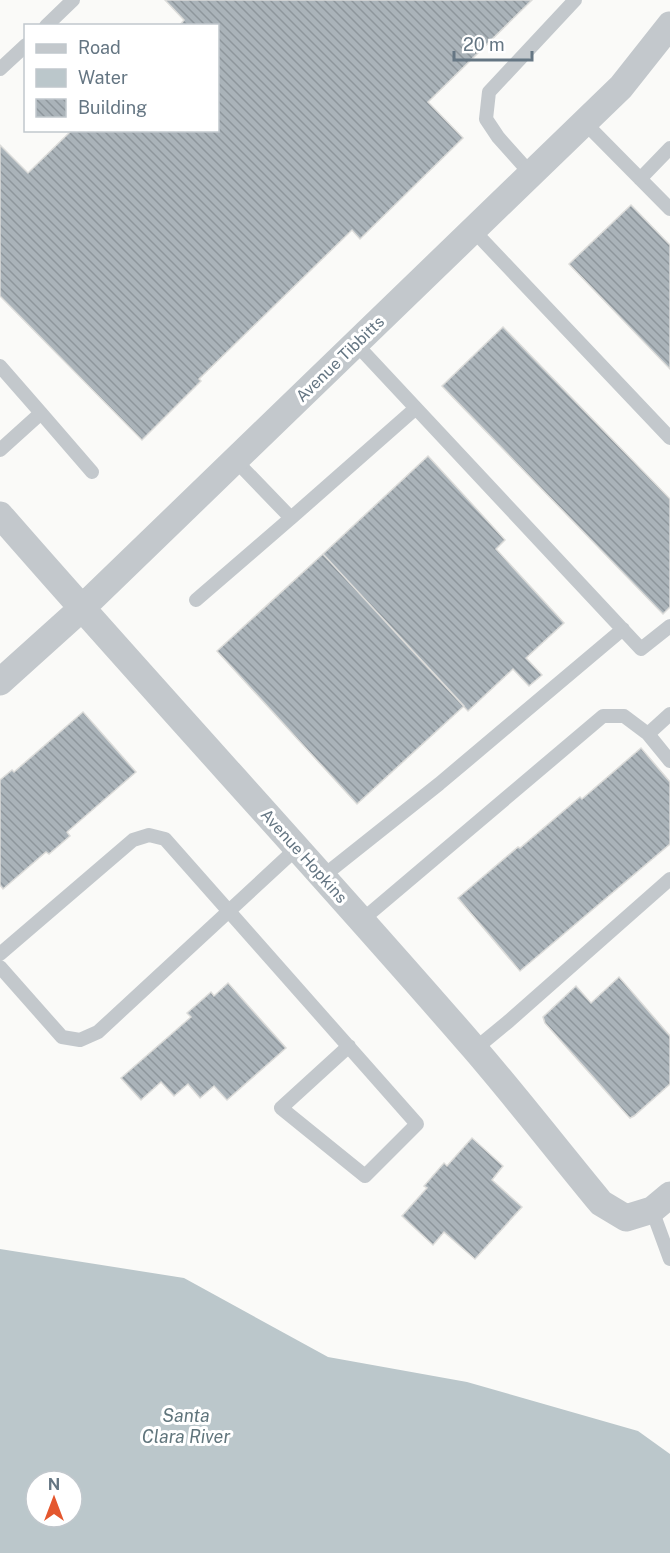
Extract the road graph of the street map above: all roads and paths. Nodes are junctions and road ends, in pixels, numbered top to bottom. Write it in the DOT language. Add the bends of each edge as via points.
graph roads {
  1 [pos="73,0"];
  2 [pos="575,0"];
  3 [pos="48,24"];
  4 [pos="670,25"];
  5 [pos="24,47"];
  6 [pos="0,69"];
  7 [pos="584,122"];
  8 [pos="670,148"];
  9 [pos="531,174"];
  10 [pos="640,179"];
  11 [pos="670,209"];
  12 [pos="473,230"];
  13 [pos="356,344"];
  14 [pos="0,366"];
  15 [pos="416,408"];
  16 [pos="41,413"];
  17 [pos="670,438"];
  18 [pos="0,450"];
  19 [pos="235,460"];
  20 [pos="92,472"];
  21 [pos="0,515"];
  22 [pos="291,518"];
  23 [pos="195,600"];
  24 [pos="81,609"];
  25 [pos="670,626"];
  26 [pos="622,629"];
  27 [pos="0,682"];
  28 [pos="670,714"];
  29 [pos="648,734"];
  30 [pos="670,761"];
  31 [pos="297,848"];
  32 [pos="322,877"];
  33 [pos="670,879"];
  34 [pos="229,912"];
  35 [pos="362,920"];
  36 [pos="0,954"];
  37 [pos="0,967"];
  38 [pos="349,1046"];
  39 [pos="475,1049"];
  40 [pos="661,1203"];
  41 [pos="670,1259"];
  1 -- 3 [label="lane"];
  2 -- 9 [label="lane" via="489,92 486,119"];
  4 -- 7 [label="street, Avenue Tibbitts" via="621,87"];
  5 -- 6 [label="lane"];
  7 -- 9 [label="street, Avenue Tibbitts"];
  7 -- 10 [label="lane"];
  8 -- 10 [label="lane"];
  9 -- 12 [label="street, Avenue Tibbitts"];
  10 -- 11 [label="lane"];
  12 -- 13 [label="street, Avenue Tibbitts"];
  12 -- 17 [label="lane"];
  13 -- 15 [label="lane"];
  13 -- 19 [label="street, Avenue Tibbitts"];
  14 -- 16 [label="lane"];
  15 -- 22 [label="lane"];
  15 -- 26 [label="lane"];
  16 -- 18 [label="lane"];
  16 -- 20 [label="lane"];
  19 -- 22 [label="lane"];
  19 -- 24 [label="street, Avenue Tibbitts"];
  21 -- 24 [label="street, Avenue Hopkins"];
  22 -- 23 [label="lane"];
  24 -- 27 [label="street, Avenue Tibbitts"];
  24 -- 31 [label="street, Avenue Hopkins"];
  25 -- 26 [label="lane" via="641,649"];
  26 -- 32 [label="lane"];
  28 -- 29 [label="lane"];
  29 -- 30 [label="lane"];
  29 -- 35 [label="lane" via="624,716 603,716"];
  31 -- 32 [label="street, Avenue Hopkins"];
  31 -- 34 [label="lane"];
  32 -- 35 [label="street, Avenue Hopkins"];
  33 -- 39 [label="lane"];
  34 -- 36 [label="lane" via="165,839 149,835 133,840"];
  34 -- 37 [label="lane" via="98,1032 80,1040 62,1037"];
  34 -- 38 [label="lane"];
  35 -- 39 [label="street, Avenue Hopkins"];
  38 -- 38 [label="lane" via="417,1124 365,1176 281,1108"];
  39 -- 40 [label="street, Avenue Hopkins" via="601,1203 626,1218"];
  40 -- 41 [label="lane"];
}
